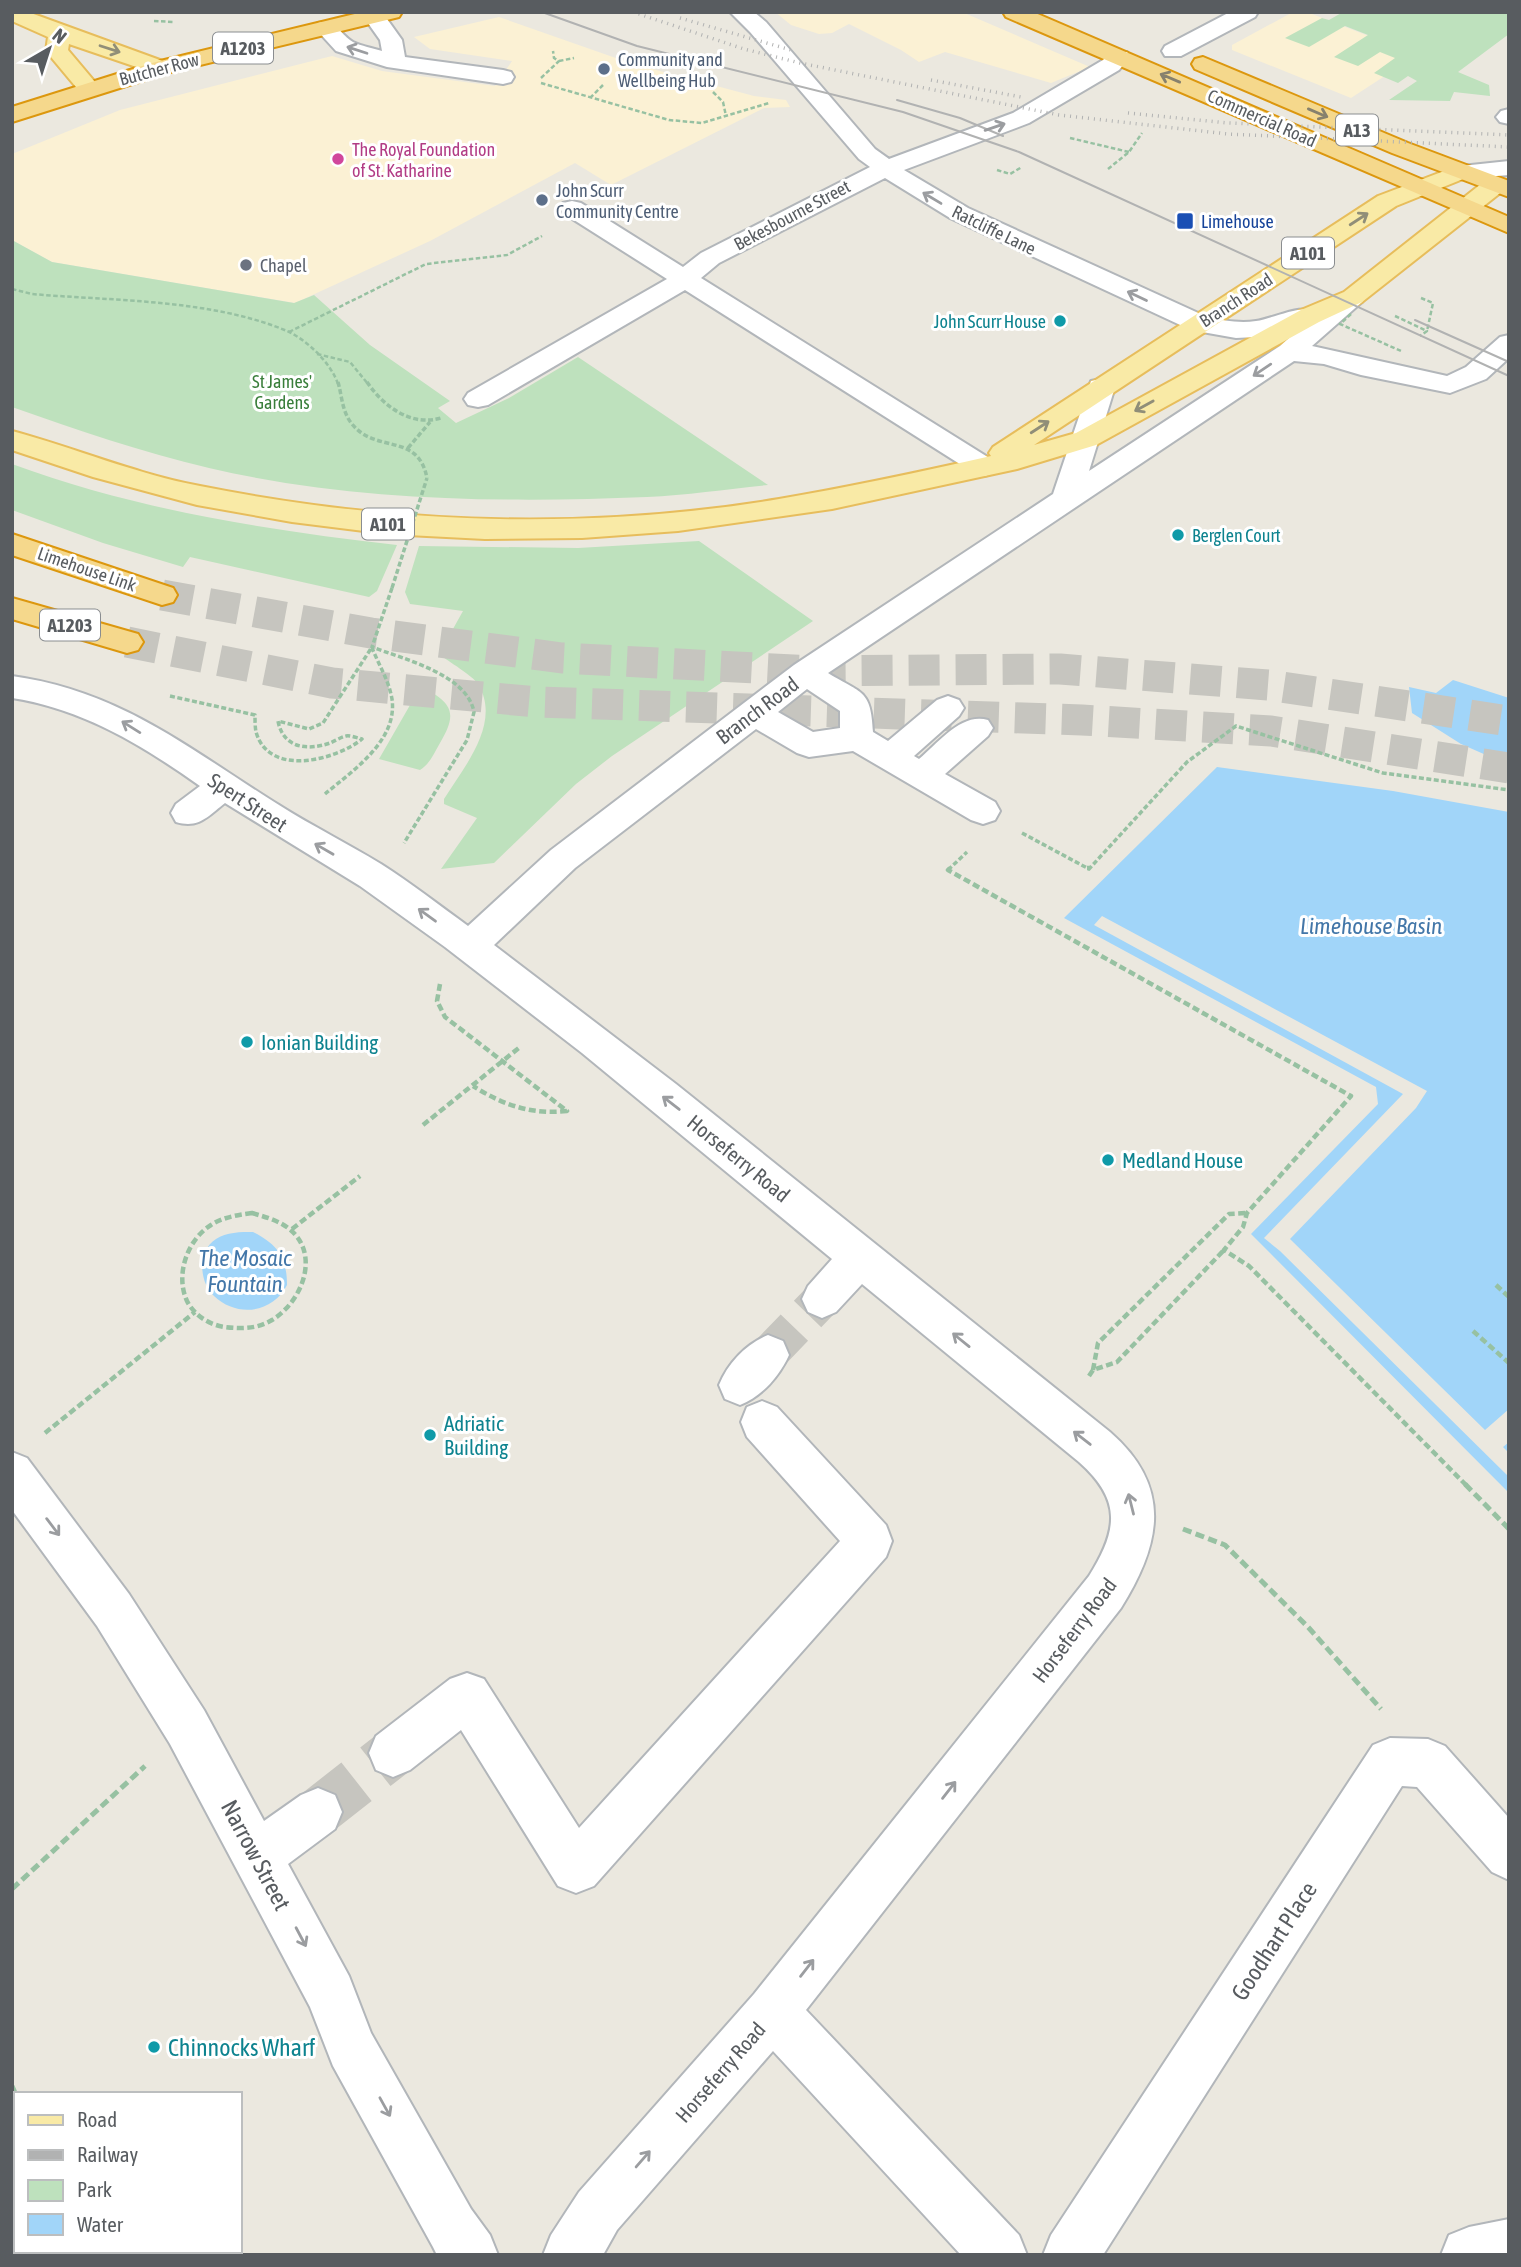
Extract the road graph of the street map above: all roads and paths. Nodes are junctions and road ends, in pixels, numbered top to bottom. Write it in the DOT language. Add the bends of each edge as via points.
graph roads {
  1 [pos="741,12"];
  2 [pos="1014,12"];
  3 [pos="1247,12"];
  4 [pos="382,14"];
  5 [pos="16,19"];
  6 [pos="326,28"];
  7 [pos="59,35"];
  8 [pos="1149,40"];
  9 [pos="553,51"];
  10 [pos="1173,51"];
  11 [pos="1119,57"];
  12 [pos="575,58"];
  13 [pos="559,61"];
  14 [pos="395,62"];
  15 [pos="160,68"];
  16 [pos="503,77"];
  17 [pos="603,85"];
  18 [pos="89,89"];
  19 [pos="713,92"];
  20 [pos="590,98"];
  21 [pos="820,103"];
  22 [pos="12,115"];
  23 [pos="726,116"];
  24 [pos="1142,133"];
  25 [pos="1087,141"];
  26 [pos="1129,152"];
  27 [pos="1022,167"];
  28 [pos="886,168"];
  29 [pos="996,169"];
  30 [pos="1108,169"];
  31 [pos="1460,172"];
  32 [pos="1504,181"];
  33 [pos="1419,188"];
  34 [pos="1466,208"];
  35 [pos="577,211"];
  36 [pos="1509,226"];
  37 [pos="685,279"];
  38 [pos="12,289"];
  39 [pos="1433,303"];
  40 [pos="1336,312"];
  41 [pos="1408,322"];
  42 [pos="1200,324"];
  43 [pos="1427,331"];
  44 [pos="289,332"];
  45 [pos="1417,338"];
  46 [pos="1509,343"];
  47 [pos="1289,352"];
  48 [pos="316,354"];
  49 [pos="1402,364"];
  50 [pos="1101,387"];
  51 [pos="478,399"];
  52 [pos="430,422"];
  53 [pos="1086,439"];
  54 [pos="12,440"];
  55 [pos="408,448"];
  56 [pos="984,467"];
  57 [pos="1065,501"];
  58 [pos="12,544"];
  59 [pos="162,594"];
  60 [pos="12,608"];
  61 [pos="127,642"];
  62 [pos="372,647"];
  63 [pos="805,673"];
  64 [pos="12,687"];
  65 [pos="166,695"];
  66 [pos="948,708"];
  67 [pos="753,712"];
  68 [pos="977,728"];
  69 [pos="858,738"];
  70 [pos="890,758"];
  71 [pos="921,776"];
  72 [pos="223,786"];
  73 [pos="1509,790"];
  74 [pos="324,796"];
  75 [pos="983,811"];
  76 [pos="188,813"];
  77 [pos="1019,831"];
  78 [pos="974,846"];
  79 [pos="383,883"];
  80 [pos="471,947"];
  81 [pos="441,983"];
  82 [pos="524,1044"];
  83 [pos="503,1061"];
  84 [pos="472,1086"];
  85 [pos="422,1125"];
  86 [pos="360,1176"];
  87 [pos="1247,1213"];
  88 [pos="292,1229"];
  89 [pos="1224,1250"];
  90 [pos="860,1258"];
  91 [pos="1496,1285"];
  92 [pos="1509,1297"];
  93 [pos="822,1299"];
  94 [pos="195,1312"];
  95 [pos="1473,1331"];
  96 [pos="768,1355"];
  97 [pos="1509,1363"];
  98 [pos="1093,1370"];
  99 [pos="1056,1418"];
  100 [pos="26,1456"];
  101 [pos="1133,1509"];
  102 [pos="1509,1529"];
  103 [pos="187,1727"];
  104 [pos="393,1753"];
  105 [pos="1428,1763"];
  106 [pos="318,1812"];
  107 [pos="1509,1855"];
  108 [pos="258,1856"];
  109 [pos="12,1889"];
  110 [pos="772,2012"];
  111 [pos="1509,2247"];
  112 [pos="470,2255"];
  113 [pos="571,2255"];
  114 [pos="999,2255"];
  115 [pos="1070,2255"];
  116 [pos="1469,2255"];
  1 -- 21 [label="street, Ratcliffe Lane"];
  2 -- 11 [label="highway, Commercial Road / A13"];
  3 -- 10 [label="street"];
  4 -- 6 [label="highway, Butcher Row / A1203"];
  4 -- 14 [label="street"];
  5 -- 7 [label="main road"];
  14 -- 6 [label="street, one-way" via="344,46"];
  6 -- 15 [label="highway, Butcher Row / A1203"];
  7 -- 15 [label="main road, one-way"];
  7 -- 18 [label="main road" via="57,51"];
  8 -- 10 [label="highway, Commercial Road / A13"];
  9 -- 13 [label="path"];
  10 -- 31 [label="highway, Commercial Road / A13, one-way"];
  28 -- 11 [label="street, Bekesbourne Street, one-way" via="1021,118"];
  33 -- 11 [label="highway, Commercial Road / A13, one-way"];
  12 -- 13 [label="path"];
  13 -- 20 [label="path" via="536,83"];
  14 -- 16 [label="street"];
  15 -- 18 [label="highway, Butcher Row / A1203"];
  17 -- 20 [label="path"];
  18 -- 22 [label="highway, Butcher Row / A1203"];
  19 -- 23 [label="path" via="723,102"];
  20 -- 23 [label="path" via="669,120 702,123"];
  21 -- 23 [label="path" via="769,103"];
  21 -- 28 [label="street, Ratcliffe Lane"];
  24 -- 26 [label="path"];
  25 -- 26 [label="path"];
  26 -- 30 [label="path"];
  27 -- 29 [label="path" via="1010,174"];
  28 -- 37 [label="street, Bekesbourne Street" via="709,258"];
  42 -- 28 [label="street, Ratcliffe Lane, one-way" via="959,213"];
  31 -- 32 [label="highway, Commercial Road / A13"];
  31 -- 33 [label="main road, A101"];
  32 -- 34 [label="main road, A101"];
  33 -- 34 [label="highway, Commercial Road / A13"];
  42 -- 33 [label="main road, Branch Road / A101, one-way" via="1387,201"];
  34 -- 36 [label="highway, Commercial Road / A13"];
  34 -- 40 [label="main road, Branch Road / A101"];
  35 -- 37 [label="street"];
  35 -- 44 [label="path" via="507,255 426,264"];
  37 -- 51 [label="street, Bekesbourne Street"];
  37 -- 56 [label="street"];
  38 -- 44 [label="path" via="190,309"];
  39 -- 43 [label="path"];
  40 -- 42 [label="street, Ratcliffe Lane" via="1245,329"];
  40 -- 47 [label="street, Branch Road"];
  40 -- 49 [label="path, bridge" via="1340,324"];
  40 -- 49 [label="street" via="1346,341"];
  40 -- 53 [label="main road, Branch Road / A101, one-way"];
  41 -- 43 [label="path"];
  42 -- 50 [label="main road, Branch Road / A101"];
  43 -- 45 [label="path"];
  44 -- 48 [label="path"];
  46 -- 49 [label="street" via="1476,373 1450,385"];
  47 -- 49 [label="street"];
  47 -- 57 [label="street, Branch Road, one-way"];
  48 -- 52 [label="path" via="344,359 390,408"];
  48 -- 55 [label="path" via="334,373 341,406 357,430 369,438"];
  50 -- 53 [label="street"];
  56 -- 50 [label="main road, A101, one-way"];
  51 -- 52 [label="path"];
  52 -- 55 [label="path"];
  53 -- 56 [label="main road, A101"];
  53 -- 57 [label="street"];
  54 -- 56 [label="main road, A101" via="136,481 216,499 295,514 398,525 619,526 779,508"];
  55 -- 62 [label="path, bridge" via="426,465 427,478"];
  57 -- 63 [label="street, Branch Road"];
  58 -- 59 [label="highway, Limehouse Link"];
  60 -- 61 [label="highway, A1203"];
  62 -- 65 [label="path" via="323,723 309,729 278,721 286,740 300,747 327,747 347,735 362,739 335,757 297,761 279,756 256,733 255,715"];
  62 -- 74 [label="path" via="393,704 384,737 365,761"];
  62 -- 79 [label="path" via="459,686 473,704 474,722"];
  63 -- 67 [label="street, Branch Road"];
  63 -- 69 [label="street" via="856,706"];
  72 -- 64 [label="street, Spert Street, one-way" via="110,714 50,692"];
  66 -- 70 [label="street"];
  67 -- 69 [label="street" via="809,745"];
  67 -- 80 [label="street, Branch Road" via="563,859"];
  68 -- 71 [label="street"];
  69 -- 70 [label="street"];
  70 -- 71 [label="street"];
  71 -- 75 [label="street"];
  72 -- 76 [label="street"];
  79 -- 72 [label="street, Spert Street, one-way"];
  73 -- 77 [label="path" via="1383,773 1236,726 1187,762 1089,869"];
  78 -- 87 [label="path" via="948,870 1351,1096"];
  80 -- 79 [label="street, Spert Street, one-way"];
  90 -- 80 [label="street, Horseferry Road, one-way"];
  81 -- 83 [label="path" via="436,1004 445,1017"];
  82 -- 83 [label="path"];
  83 -- 84 [label="path"];
  83 -- 84 [label="path" via="568,1111 512,1107"];
  84 -- 85 [label="path"];
  86 -- 88 [label="path"];
  87 -- 89 [label="path"];
  87 -- 98 [label="path" via="1229,1214 1098,1343"];
  88 -- 94 [label="path" via="272,1217 252,1213 230,1217 201,1234 188,1252 183,1272 183,1292"];
  88 -- 94 [label="path" via="307,1258 306,1278 283,1314 249,1328 226,1328"];
  89 -- 98 [label="path" via="1117,1362"];
  89 -- 102 [label="path" via="1249,1266"];
  90 -- 93 [label="street"];
  99 -- 90 [label="street, Horseferry Road, one-way"];
  91 -- 92 [label="path"];
  94 -- 100 [label="path"];
  95 -- 97 [label="path"];
  96 -- 104 [label="street" via="751,1403 870,1541 576,1868 467,1696"];
  98 -- 99 [label="path"];
  101 -- 99 [label="street, Horseferry Road, one-way" via="1114,1466"];
  100 -- 103 [label="street, Narrow Street, one-way" via="113,1610"];
  101 -- 105 [label="path" via="1225,1545 1308,1627"];
  110 -- 101 [label="street, Horseferry Road, one-way" via="1105,1592 1132,1545"];
  103 -- 108 [label="street, Narrow Street"];
  103 -- 109 [label="path"];
  105 -- 107 [label="street"];
  105 -- 115 [label="street, Goodhart Place" via="1390,1762"];
  106 -- 108 [label="street"];
  108 -- 112 [label="street, Narrow Street, one-way" via="331,1994 351,2048"];
  113 -- 110 [label="street, Horseferry Road, one-way" via="598,2211"];
  110 -- 114 [label="street"];
  111 -- 116 [label="street"];
}
